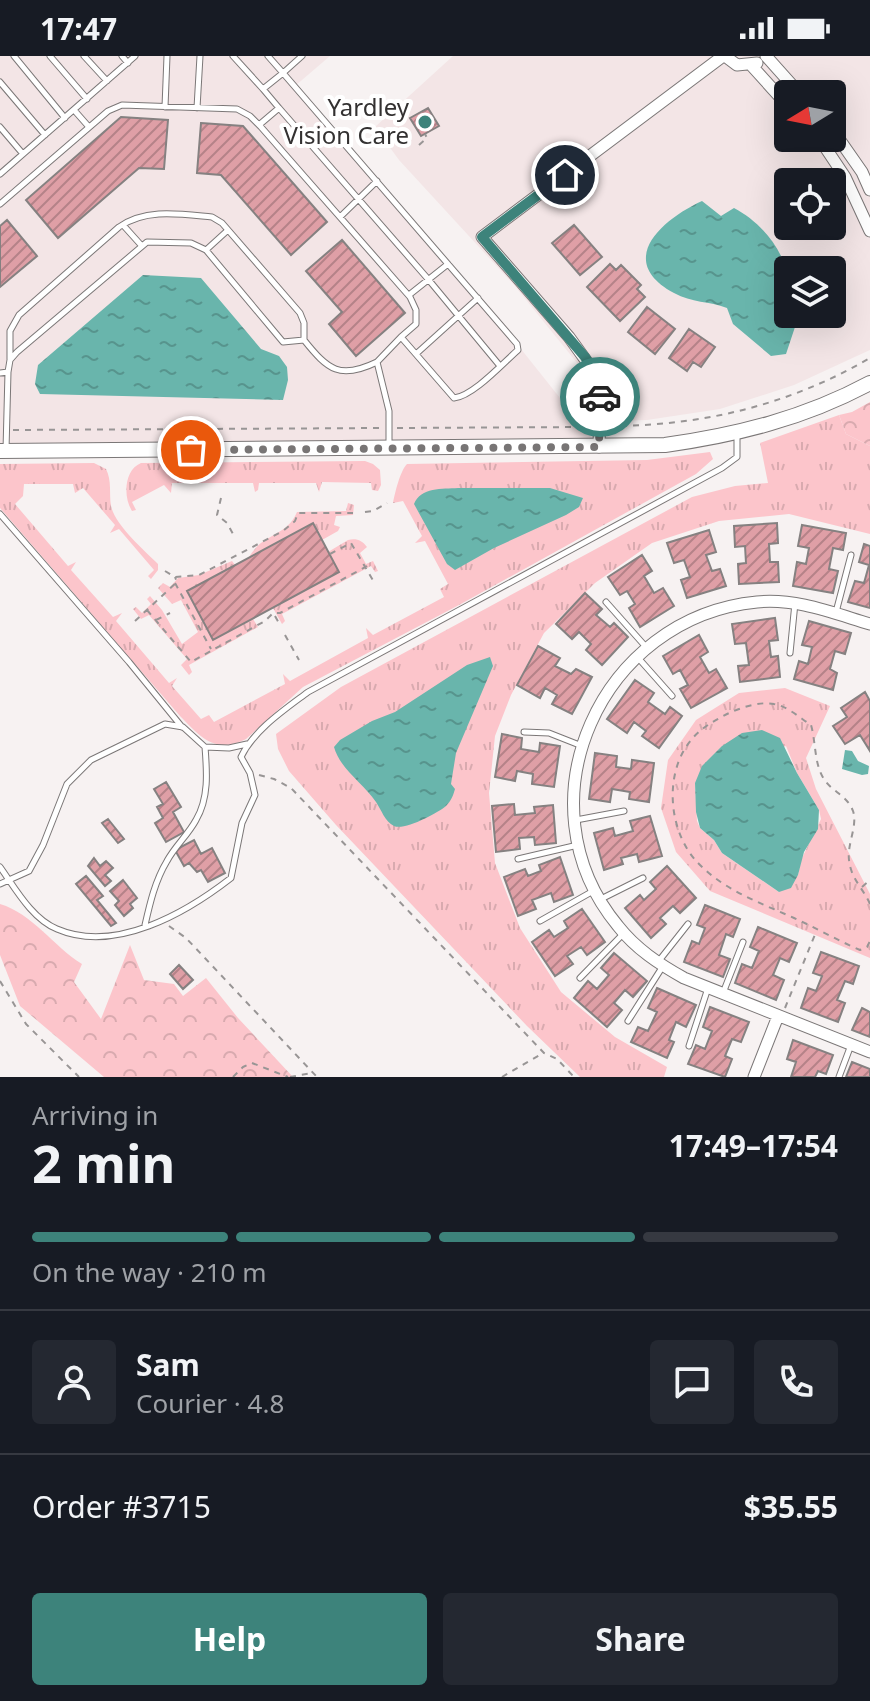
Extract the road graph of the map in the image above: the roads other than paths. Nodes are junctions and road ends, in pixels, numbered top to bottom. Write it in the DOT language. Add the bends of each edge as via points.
graph roads {
  1 [pos="14,56"];
  2 [pos="50,56"];
  3 [pos="84,56"];
  4 [pos="122,56"];
  5 [pos="135,56"];
  6 [pos="157,56"];
  7 [pos="200,56"];
  8 [pos="233,56"];
  9 [pos="268,56"];
  10 [pos="302,56"];
  11 [pos="724,56"];
  12 [pos="766,56"];
  13 [pos="166,60"];
  14 [pos="128,63"];
  15 [pos="751,65"];
  16 [pos="283,73"];
  17 [pos="787,80"];
  18 [pos="107,81"];
  19 [pos="0,82"];
  20 [pos="263,89"];
  21 [pos="774,90"];
  22 [pos="87,99"];
  23 [pos="165,107"];
  24 [pos="197,108"];
  25 [pos="279,108"];
  26 [pos="74,110"];
  27 [pos="65,118"];
  28 [pos="259,125"];
  29 [pos="0,127"];
  30 [pos="89,127"];
  31 [pos="45,135"];
  32 [pos="846,149"];
  33 [pos="828,152"];
  34 [pos="23,154"];
  35 [pos="1,169"];
  36 [pos="377,181"];
  37 [pos="870,190"];
  38 [pos="357,200"];
  39 [pos="0,204"];
  40 [pos="340,217"];
  41 [pos="123,225"];
  42 [pos="228,230"];
  43 [pos="870,231"];
  44 [pos="141,245"];
  45 [pos="206,250"];
  46 [pos="448,264"];
  47 [pos="428,279"];
  48 [pos="409,295"];
  49 [pos="478,298"];
  50 [pos="458,315"];
  51 [pos="401,337"];
  52 [pos="304,340"];
  53 [pos="416,354"];
  54 [pos="10,360"];
  55 [pos="377,362"];
  56 [pos="500,366"];
  57 [pos="8,372"];
  58 [pos="0,373"];
  59 [pos="870,383"];
  60 [pos="737,433"];
  61 [pos="599,447"];
  62 [pos="389,448"];
  63 [pos="3,451"];
  64 [pos="0,514"];
  65 [pos="851,555"];
  66 [pos="606,602"];
  67 [pos="795,603"];
  68 [pos="835,613"];
  69 [pos="870,624"];
  70 [pos="646,647"];
  71 [pos="790,653"];
  72 [pos="636,656"];
  73 [pos="672,696"];
  74 [pos="183,727"];
  75 [pos="524,732"];
  76 [pos="247,744"];
  77 [pos="582,746"];
  78 [pos="205,747"];
  79 [pos="624,811"];
  80 [pos="575,820"];
  81 [pos="579,845"];
  82 [pos="518,859"];
  83 [pos="0,867"];
  84 [pos="643,878"];
  85 [pos="9,880"];
  86 [pos="0,884"];
  87 [pos="598,895"];
  88 [pos="540,921"];
  89 [pos="688,924"];
  90 [pos="144,926"];
  91 [pos="624,933"];
  92 [pos="743,942"];
  93 [pos="660,965"];
  94 [pos="580,978"];
  95 [pos="708,988"];
  96 [pos="723,993"];
  97 [pos="781,1013"];
  98 [pos="628,1021"];
  99 [pos="851,1045"];
  100 [pos="689,1046"];
  101 [pos="870,1052"];
  102 [pos="754,1077"];
  103 [pos="839,1077"];
  1 -- 27 [label="lane"];
  2 -- 22 [label="lane"];
  3 -- 18 [label="lane"];
  4 -- 14 [label="lane"];
  5 -- 14 [label="lane"];
  6 -- 13 [label="lane"];
  7 -- 24 [label="lane"];
  8 -- 20 [label="lane"];
  9 -- 16 [label="lane"];
  10 -- 16 [label="lane"];
  11 -- 15 [label="street" via="737,65"];
  11 -- 61 [label="street" via="482,237 595,373"];
  12 -- 15 [label="street"];
  12 -- 17 [label="street"];
  13 -- 23 [label="lane"];
  14 -- 18 [label="lane"];
  15 -- 21 [label="street"];
  16 -- 20 [label="lane"];
  16 -- 36 [label="lane"];
  18 -- 22 [label="lane"];
  19 -- 31 [label="lane"];
  20 -- 25 [label="lane"];
  22 -- 26 [label="lane"];
  23 -- 24 [label="lane"];
  23 -- 30 [label="lane" via="122,105"];
  24 -- 28 [label="lane" via="237,109"];
  25 -- 28 [label="lane"];
  25 -- 38 [label="lane"];
  26 -- 27 [label="lane"];
  26 -- 30 [label="lane"];
  27 -- 31 [label="lane"];
  28 -- 40 [label="lane"];
  29 -- 34 [label="lane"];
  30 -- 39 [label="lane"];
  31 -- 34 [label="lane"];
  32 -- 37 [label="street"];
  33 -- 43 [label="street"];
  34 -- 35 [label="lane"];
  36 -- 38 [label="lane"];
  36 -- 46 [label="lane"];
  38 -- 40 [label="lane"];
  38 -- 47 [label="lane"];
  40 -- 48 [label="lane"];
  41 -- 42 [label="lane" via="143,214 192,216 212,217"];
  41 -- 44 [label="lane"];
  41 -- 54 [label="lane" via="19,315 10,331"];
  42 -- 45 [label="lane"];
  42 -- 52 [label="lane" via="300,313"];
  44 -- 45 [label="lane" via="191,243"];
  44 -- 54 [label="lane"];
  45 -- 52 [label="lane" via="283,342"];
  46 -- 47 [label="lane"];
  46 -- 49 [label="lane"];
  47 -- 48 [label="lane"];
  47 -- 50 [label="lane"];
  48 -- 51 [label="lane" via="416,324"];
  49 -- 50 [label="lane"];
  49 -- 56 [label="lane" via="517,344 518,350"];
  50 -- 53 [label="lane"];
  50 -- 56 [label="lane"];
  51 -- 53 [label="lane"];
  51 -- 55 [label="lane"];
  52 -- 55 [label="lane" via="336,371 359,371"];
  53 -- 56 [label="lane" via="454,398 463,397"];
  54 -- 57 [label="lane"];
  55 -- 62 [label="lane" via="389,411"];
  57 -- 58 [label="lane"];
  57 -- 63 [label="lane"];
  59 -- 60 [label="street" via="803,414"];
  60 -- 61 [label="street" via="665,445"];
  60 -- 76 [label="lane" via="737,457 722,468 308,692"];
  61 -- 62 [label="street"];
  62 -- 63 [label="street"];
  64 -- 74 [label="lane"];
  65 -- 68 [label="lane"];
  66 -- 70 [label="lane"];
  67 -- 68 [label="street"];
  67 -- 70 [label="street" via="760,601 726,607 685,621"];
  67 -- 71 [label="lane"];
  68 -- 69 [label="street"];
  70 -- 72 [label="street"];
  72 -- 73 [label="lane"];
  72 -- 77 [label="street" via="596,710"];
  74 -- 78 [label="lane"];
  74 -- 85 [label="lane" via="165,724 91,760 67,784 29,871"];
  75 -- 77 [label="lane" via="549,733"];
  76 -- 78 [label="lane"];
  76 -- 90 [label="lane" via="241,757 255,795 242,823 231,878"];
  77 -- 80 [label="street"];
  78 -- 90 [label="lane" via="201,810 157,880"];
  79 -- 80 [label="lane"];
  80 -- 81 [label="street"];
  81 -- 82 [label="lane"];
  81 -- 87 [label="street"];
  83 -- 85 [label="lane"];
  84 -- 87 [label="lane"];
  85 -- 86 [label="lane"];
  85 -- 90 [label="lane" via="20,898 55,929 88,938"];
  87 -- 88 [label="lane"];
  87 -- 91 [label="street"];
  89 -- 93 [label="lane"];
  91 -- 93 [label="street"];
  91 -- 94 [label="lane"];
  92 -- 96 [label="lane"];
  93 -- 95 [label="street"];
  93 -- 98 [label="lane"];
  95 -- 96 [label="street"];
  95 -- 100 [label="lane"];
  96 -- 97 [label="street"];
  97 -- 99 [label="street"];
  97 -- 102 [label="street"];
  99 -- 101 [label="street"];
  99 -- 103 [label="lane"];
}
